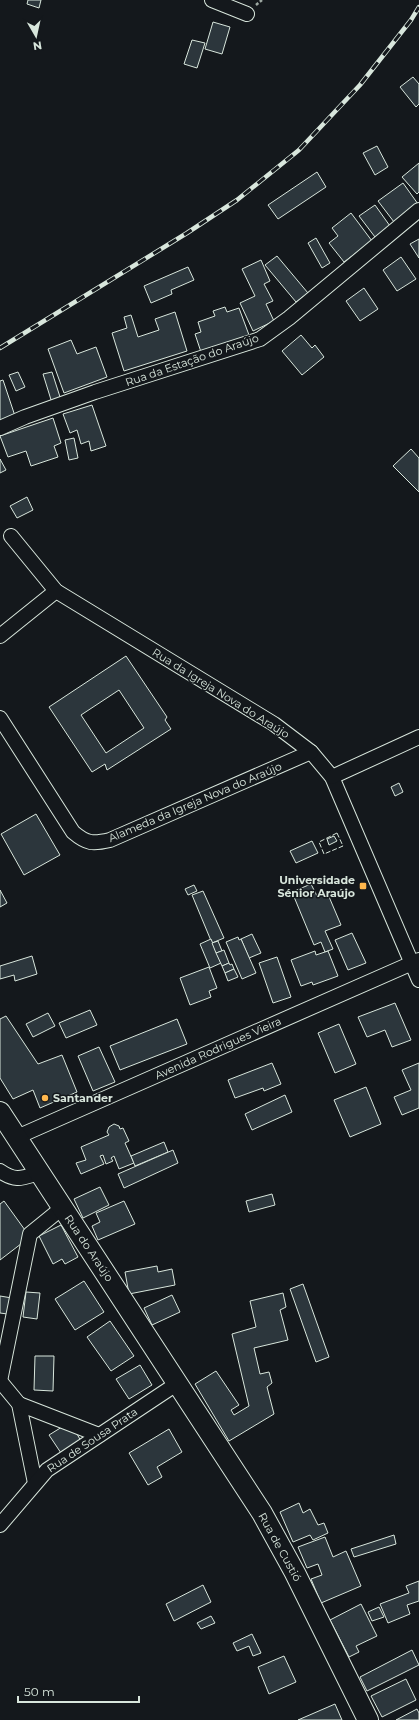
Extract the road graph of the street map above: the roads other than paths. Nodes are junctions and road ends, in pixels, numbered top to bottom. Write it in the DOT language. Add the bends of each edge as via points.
graph roads {
  1 [pos="212,0"];
  2 [pos="247,14"];
  3 [pos="419,210"];
  4 [pos="0,428"];
  5 [pos="11,536"];
  6 [pos="56,591"];
  7 [pos="0,636"];
  8 [pos="0,718"];
  9 [pos="419,737"];
  10 [pos="311,752"];
  11 [pos="332,777"];
  12 [pos="415,961"];
  13 [pos="419,980"];
  14 [pos="0,1112"];
  15 [pos="18,1137"];
  16 [pos="0,1171"];
  17 [pos="39,1173"];
  18 [pos="62,1208"];
  19 [pos="0,1381"];
  20 [pos="178,1383"];
  21 [pos="19,1404"];
  22 [pos="100,1435"];
  23 [pos="36,1483"];
  24 [pos="0,1525"];
  25 [pos="368,1720"];
  1 -- 2 [label="street"];
  3 -- 4 [label="street, Rua da Estação do Araújo" via="290,318 260,339 95,392"];
  5 -- 6 [label="street, Rua da Igreja Nova do Araújo"];
  6 -- 7 [label="street"];
  6 -- 10 [label="street, Rua da Igreja Nova do Araújo" via="274,724"];
  8 -- 10 [label="street, Alameda da Igreja Nova do Araújo" via="73,832 82,840 95,844 110,840"];
  9 -- 11 [label="street"];
  10 -- 11 [label="street, Rua da Igreja Nova do Araújo"];
  11 -- 12 [label="street, Rua da Igreja Nova do Araújo"];
  12 -- 13 [label="street, Rua da Igreja Nova do Araújo"];
  12 -- 15 [label="street, Avenida Rodrigues Vieira"];
  14 -- 15 [label="main road, Rua do Araújo"];
  15 -- 17 [label="main road, Rua do Araújo"];
  16 -- 17 [label="street" via="10,1178 23,1178"];
  17 -- 18 [label="main road, Rua do Araújo"];
  18 -- 19 [label="street" via="30,1234"];
  18 -- 20 [label="main road, Rua do Araújo"];
  19 -- 21 [label="street"];
  20 -- 22 [label="street, Rua de Sousa Prata"];
  20 -- 25 [label="main road, Rua de Custió" via="262,1513 295,1573"];
  21 -- 22 [label="street"];
  21 -- 23 [label="street"];
  22 -- 23 [label="street, Rua de Sousa Prata" via="47,1470"];
  23 -- 24 [label="street, Rua de Sousa Prata"];
}
